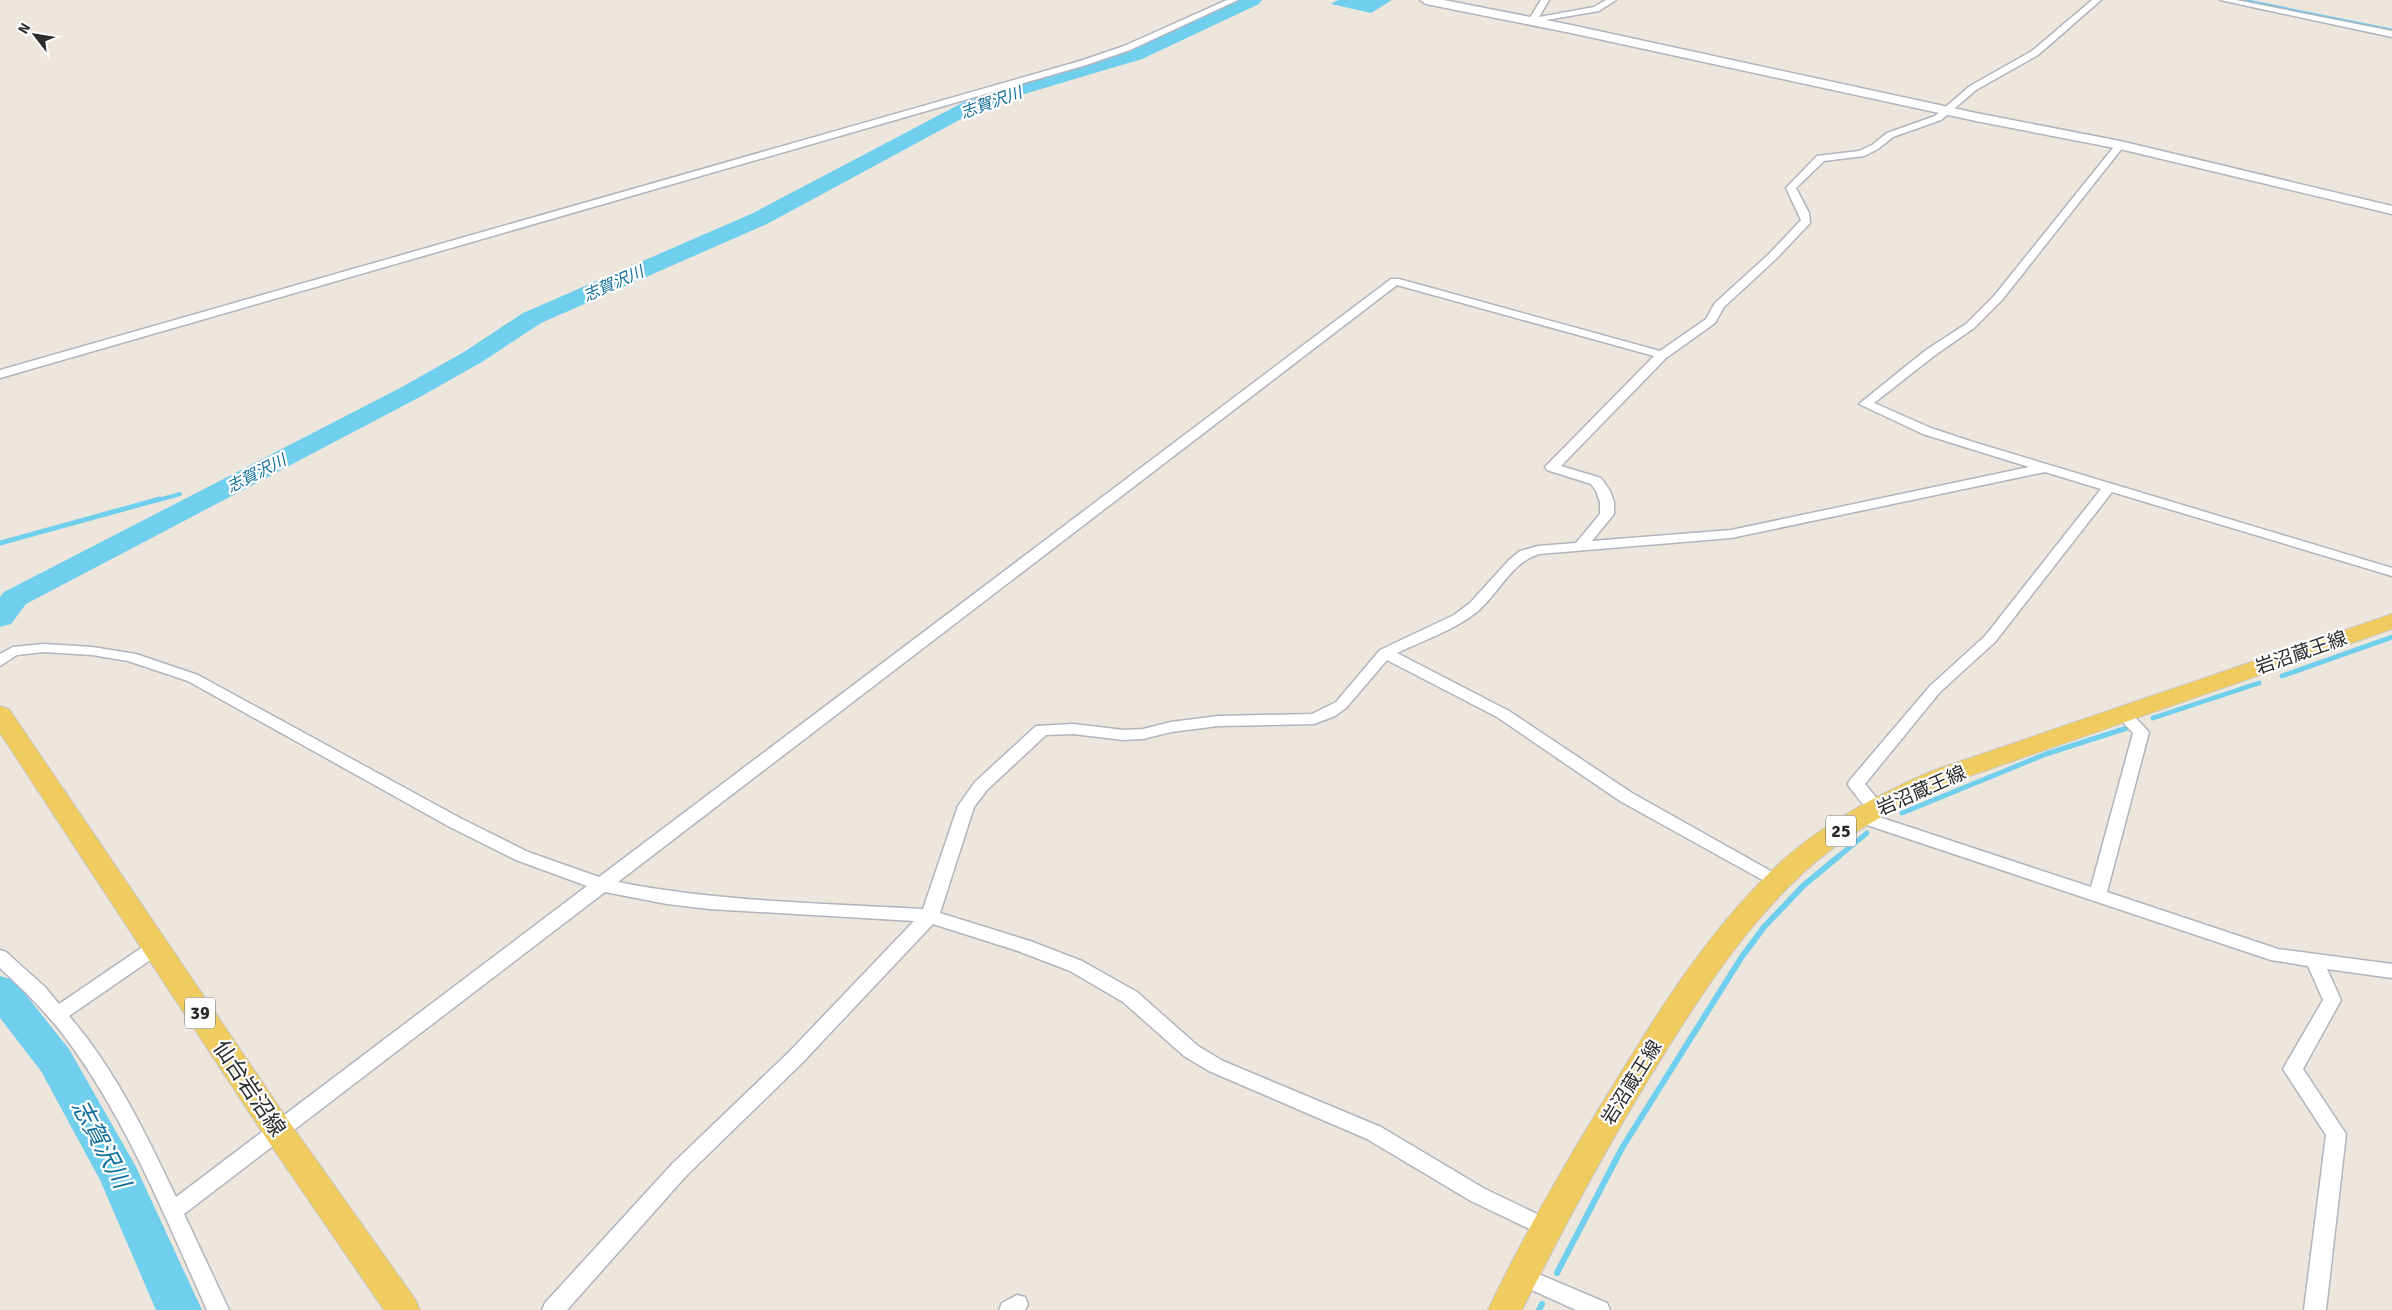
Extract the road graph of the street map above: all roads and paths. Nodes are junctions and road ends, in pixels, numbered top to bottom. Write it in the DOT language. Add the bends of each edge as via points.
graph roads {
  1 [pos="1234,0"];
  2 [pos="1426,0"];
  3 [pos="1545,0"];
  4 [pos="1612,0"];
  5 [pos="2097,0"];
  6 [pos="2224,0"];
  7 [pos="2269,0"];
  8 [pos="1532,21"];
  9 [pos="2392,24"];
  10 [pos="2392,34"];
  11 [pos="1948,111"];
  12 [pos="2120,145"];
  13 [pos="2392,210"];
  14 [pos="1662,355"];
  15 [pos="0,374"];
  16 [pos="2046,468"];
  17 [pos="2109,488"];
  18 [pos="1580,547"];
  19 [pos="2392,572"];
  20 [pos="2392,621"];
  21 [pos="1385,653"];
  22 [pos="0,661"];
  23 [pos="0,714"];
  24 [pos="2122,714"];
  25 [pos="1869,813"];
  26 [pos="1777,882"];
  27 [pos="602,885"];
  28 [pos="2097,895"];
  29 [pos="930,916"];
  30 [pos="156,947"];
  31 [pos="0,957"];
  32 [pos="2315,960"];
  33 [pos="2392,970"];
  34 [pos="58,1015"];
  35 [pos="279,1132"];
  36 [pos="172,1212"];
  37 [pos="1547,1228"];
  38 [pos="1522,1276"];
  39 [pos="218,1310"];
  40 [pos="403,1310"];
  41 [pos="553,1310"];
  42 [pos="1505,1310"];
  43 [pos="1599,1310"];
  44 [pos="2315,1310"];
  1 -- 15 [label="street" via="1127,48 1083,62"];
  2 -- 8 [label="street"];
  3 -- 8 [label="street"];
  4 -- 8 [label="street" via="1596,9"];
  5 -- 11 [label="street" via="2035,52 1973,88"];
  6 -- 10 [label="street"];
  7 -- 9 [label="street"];
  8 -- 11 [label="street"];
  11 -- 12 [label="street"];
  11 -- 14 [label="street" via="1920,126 1890,135 1861,154 1821,158 1791,188 1806,221 1719,305 1711,321"];
  12 -- 13 [label="street"];
  12 -- 16 [label="street" via="1998,298 1970,326 1866,404 1927,431"];
  14 -- 18 [label="street" via="1552,467 1596,481 1607,502 1607,514"];
  14 -- 27 [label="street" via="1395,281"];
  16 -- 17 [label="street"];
  16 -- 18 [label="street" via="1731,534"];
  17 -- 19 [label="street"];
  17 -- 25 [label="street" via="1990,639 1935,689 1856,784"];
  18 -- 21 [label="street" via="1525,554 1475,606 1459,618"];
  20 -- 24 [label="main road, 岩沼蔵王線 / 25"];
  21 -- 26 [label="street" via="1503,714 1626,797"];
  21 -- 29 [label="street" via="1341,705 1314,719 1218,720 1124,735 1073,729 1042,730 987,780 966,806"];
  22 -- 27 [label="street" via="13,651 36,648 92,652 131,657 193,678 454,822 522,856"];
  23 -- 30 [label="main road, 仙台岩沼線 / 39"];
  24 -- 25 [label="main road, 岩沼蔵王線 / 25" via="1941,777 1897,796"];
  24 -- 28 [label="street" via="2141,732"];
  25 -- 26 [label="main road, 岩沼蔵王線 / 25" via="1818,846"];
  25 -- 28 [label="street"];
  26 -- 37 [label="main road, 岩沼蔵王線 / 25" via="1732,933 1680,1004 1615,1106"];
  27 -- 29 [label="street" via="710,903"];
  27 -- 35 [label="street"];
  28 -- 32 [label="street" via="2277,955"];
  29 -- 37 [label="street" via="1076,966 1130,997 1191,1052 1216,1066 1374,1133 1478,1195"];
  29 -- 41 [label="street" via="796,1057 680,1170"];
  30 -- 34 [label="street"];
  30 -- 35 [label="main road, 仙台岩沼線 / 39"];
  31 -- 34 [label="street" via="16,969"];
  32 -- 33 [label="street"];
  32 -- 44 [label="street" via="2332,1000 2293,1069 2336,1134"];
  34 -- 36 [label="street" via="117,1098"];
  35 -- 36 [label="street"];
  35 -- 40 [label="main road, 仙台岩沼線 / 39"];
  36 -- 39 [label="street"];
  37 -- 38 [label="main road, 岩沼蔵王線 / 25"];
  38 -- 42 [label="main road, 岩沼蔵王線 / 25"];
  38 -- 43 [label="street"];
}
